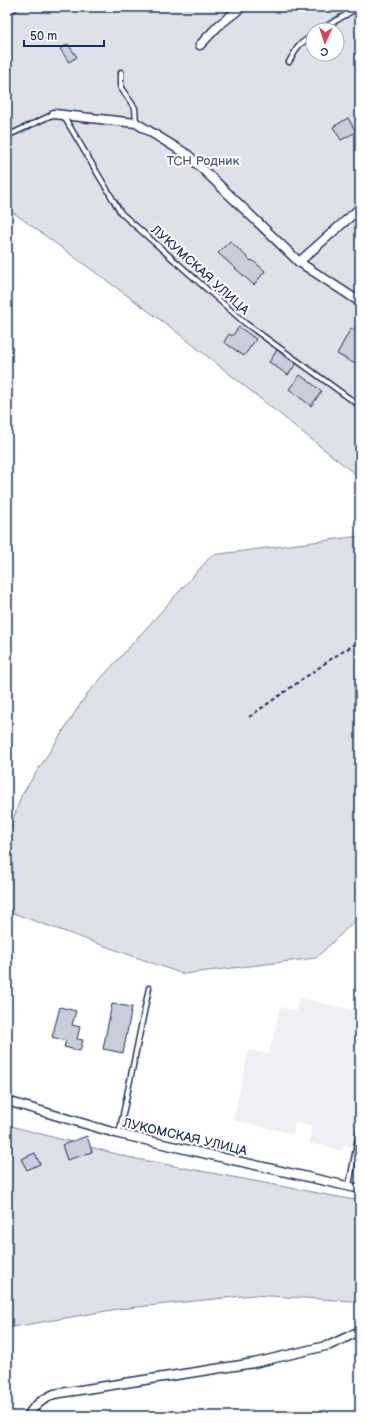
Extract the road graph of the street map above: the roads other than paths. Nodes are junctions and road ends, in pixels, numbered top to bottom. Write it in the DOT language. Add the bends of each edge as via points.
graph roads {
  1 [pos="16,7"];
  2 [pos="242,7"];
  3 [pos="359,7"];
  4 [pos="7,14"];
  5 [pos="334,22"];
  6 [pos="305,41"];
  7 [pos="200,45"];
  8 [pos="289,62"];
  9 [pos="121,72"];
  10 [pos="54,114"];
  11 [pos="63,115"];
  12 [pos="136,123"];
  13 [pos="7,136"];
  14 [pos="360,208"];
  15 [pos="299,262"];
  16 [pos="360,302"];
  17 [pos="360,406"];
  18 [pos="149,988"];
  19 [pos="7,1101"];
  20 [pos="360,1127"];
  21 [pos="119,1134"];
  22 [pos="349,1186"];
  23 [pos="360,1189"];
  24 [pos="360,1331"];
  25 [pos="28,1416"];
  1 -- 4 [label="lane"];
  2 -- 7 [label="street" via="219,25"];
  3 -- 5 [label="lane"];
  6 -- 8 [label="lane" via="299,45"];
  9 -- 12 [label="lane" via="121,88 135,108"];
  10 -- 11 [label="street"];
  10 -- 13 [label="lane"];
  11 -- 12 [label="street"];
  11 -- 17 [label="lane, ЛУКУМСКАЯ УЛИЦА" via="121,212 245,323"];
  12 -- 15 [label="street" via="188,155"];
  14 -- 15 [label="street"];
  15 -- 16 [label="street"];
  18 -- 21 [label="lane"];
  19 -- 21 [label="street, ЛУКОМСКАЯ УЛИЦА"];
  20 -- 22 [label="lane"];
  21 -- 22 [label="street, ЛУКОМСКАЯ УЛИЦА"];
  22 -- 23 [label="street, ЛУКОМСКАЯ УЛИЦА"];
  24 -- 25 [label="street" via="330,1345 254,1362 54,1394 40,1401"];
}
